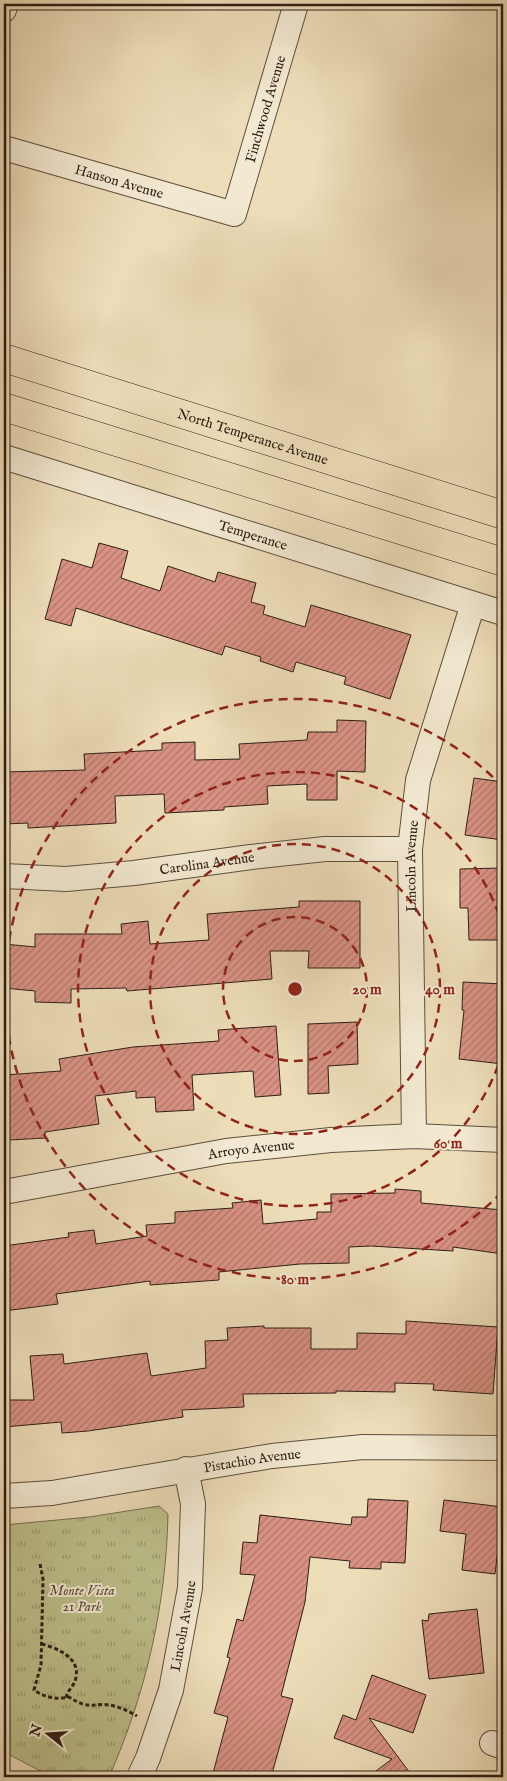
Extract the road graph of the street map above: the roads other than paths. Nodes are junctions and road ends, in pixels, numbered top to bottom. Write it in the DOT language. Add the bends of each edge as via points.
graph roads {
  1 [pos="6,4"];
  2 [pos="296,4"];
  3 [pos="4,10"];
  4 [pos="4,148"];
  5 [pos="234,214"];
  6 [pos="4,358"];
  7 [pos="4,407"];
  8 [pos="4,457"];
  9 [pos="503,515"];
  10 [pos="503,562"];
  11 [pos="474,604"];
  12 [pos="503,614"];
  13 [pos="410,849"];
  14 [pos="4,876"];
  15 [pos="414,1136"];
  16 [pos="503,1140"];
  17 [pos="4,1192"];
  18 [pos="503,1448"];
  19 [pos="186,1469"];
  20 [pos="4,1496"];
  21 [pos="139,1777"];
  1 -- 3 [label="street"];
  2 -- 5 [label="street, Finchwood Avenue"];
  4 -- 5 [label="street, Hanson Avenue"];
  6 -- 9 [label="main road, North Temperance Avenue"];
  7 -- 10 [label="main road"];
  8 -- 11 [label="street, Temperance"];
  11 -- 12 [label="street, Temperance"];
  11 -- 13 [label="street, Lincoln Avenue" via="418,780"];
  13 -- 14 [label="street, Carolina Avenue" via="325,849 66,879"];
  13 -- 15 [label="street, Lincoln Avenue"];
  15 -- 16 [label="street, Arroyo Avenue"];
  15 -- 17 [label="street, Arroyo Avenue" via="331,1140 226,1151"];
  18 -- 19 [label="street, Pistachio Avenue" via="363,1447"];
  19 -- 20 [label="street, Pistachio Avenue" via="52,1493"];
  19 -- 21 [label="street, Lincoln Avenue" via="193,1504 190,1588 171,1690"];
}
